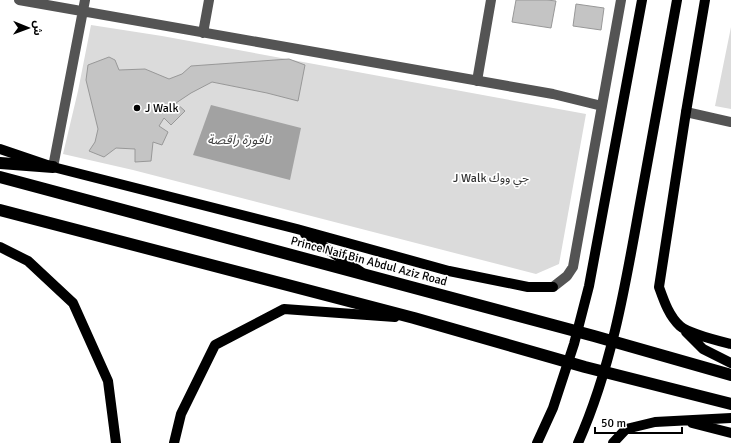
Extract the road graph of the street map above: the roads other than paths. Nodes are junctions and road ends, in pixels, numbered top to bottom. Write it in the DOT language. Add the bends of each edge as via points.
graph roads {
  1 [pos="18,0"];
  2 [pos="85,0"];
  3 [pos="209,0"];
  4 [pos="491,0"];
  5 [pos="621,0"];
  6 [pos="642,0"];
  7 [pos="677,0"];
  8 [pos="705,0"];
  9 [pos="82,12"];
  10 [pos="203,33"];
  11 [pos="477,80"];
  12 [pos="602,106"];
  13 [pos="686,112"];
  14 [pos="731,122"];
  15 [pos="0,149"];
  16 [pos="0,164"];
  17 [pos="53,167"];
  18 [pos="0,177"];
  19 [pos="0,210"];
  20 [pos="297,229"];
  21 [pos="0,247"];
  22 [pos="364,274"];
  23 [pos="553,286"];
  24 [pos="414,318"];
  25 [pos="681,327"];
  26 [pos="731,344"];
  27 [pos="731,363"];
  28 [pos="731,375"];
  29 [pos="731,404"];
  30 [pos="731,418"];
  31 [pos="682,420"];
  32 [pos="731,433"];
  33 [pos="116,443"];
  34 [pos="174,443"];
  35 [pos="537,443"];
  36 [pos="578,443"];
  37 [pos="612,443"];
  1 -- 9 [label="street"];
  2 -- 9 [label="street"];
  3 -- 10 [label="street"];
  4 -- 11 [label="street"];
  5 -- 12 [label="street"];
  6 -- 35 [label="main road" via="589,286 554,408"];
  7 -- 36 [label="main road" via="624,294 590,415"];
  8 -- 13 [label="main road"];
  9 -- 10 [label="street"];
  9 -- 17 [label="street"];
  10 -- 11 [label="street"];
  11 -- 12 [label="street"];
  12 -- 23 [label="street" via="573,267 567,276"];
  13 -- 14 [label="street"];
  13 -- 25 [label="main road" via="659,287 666,307"];
  15 -- 17 [label="main road"];
  16 -- 17 [label="highway"];
  17 -- 20 [label="main road"];
  18 -- 22 [label="highway, Prince Naif Bin Abdul Aziz Road"];
  19 -- 24 [label="highway"];
  20 -- 22 [label="main road"];
  20 -- 23 [label="main road" via="449,271 528,287"];
  21 -- 33 [label="main road" via="28,261 73,303 108,381"];
  22 -- 28 [label="highway, Prince Naif Bin Abdul Aziz Road"];
  24 -- 29 [label="highway" via="585,367"];
  24 -- 34 [label="main road" via="284,309 215,345 181,414"];
  25 -- 26 [label="main road" via="704,337"];
  25 -- 27 [label="main road" via="703,349"];
  30 -- 31 [label="main road"];
  31 -- 32 [label="main road"];
  31 -- 37 [label="main road" via="655,422 626,430"];
}
